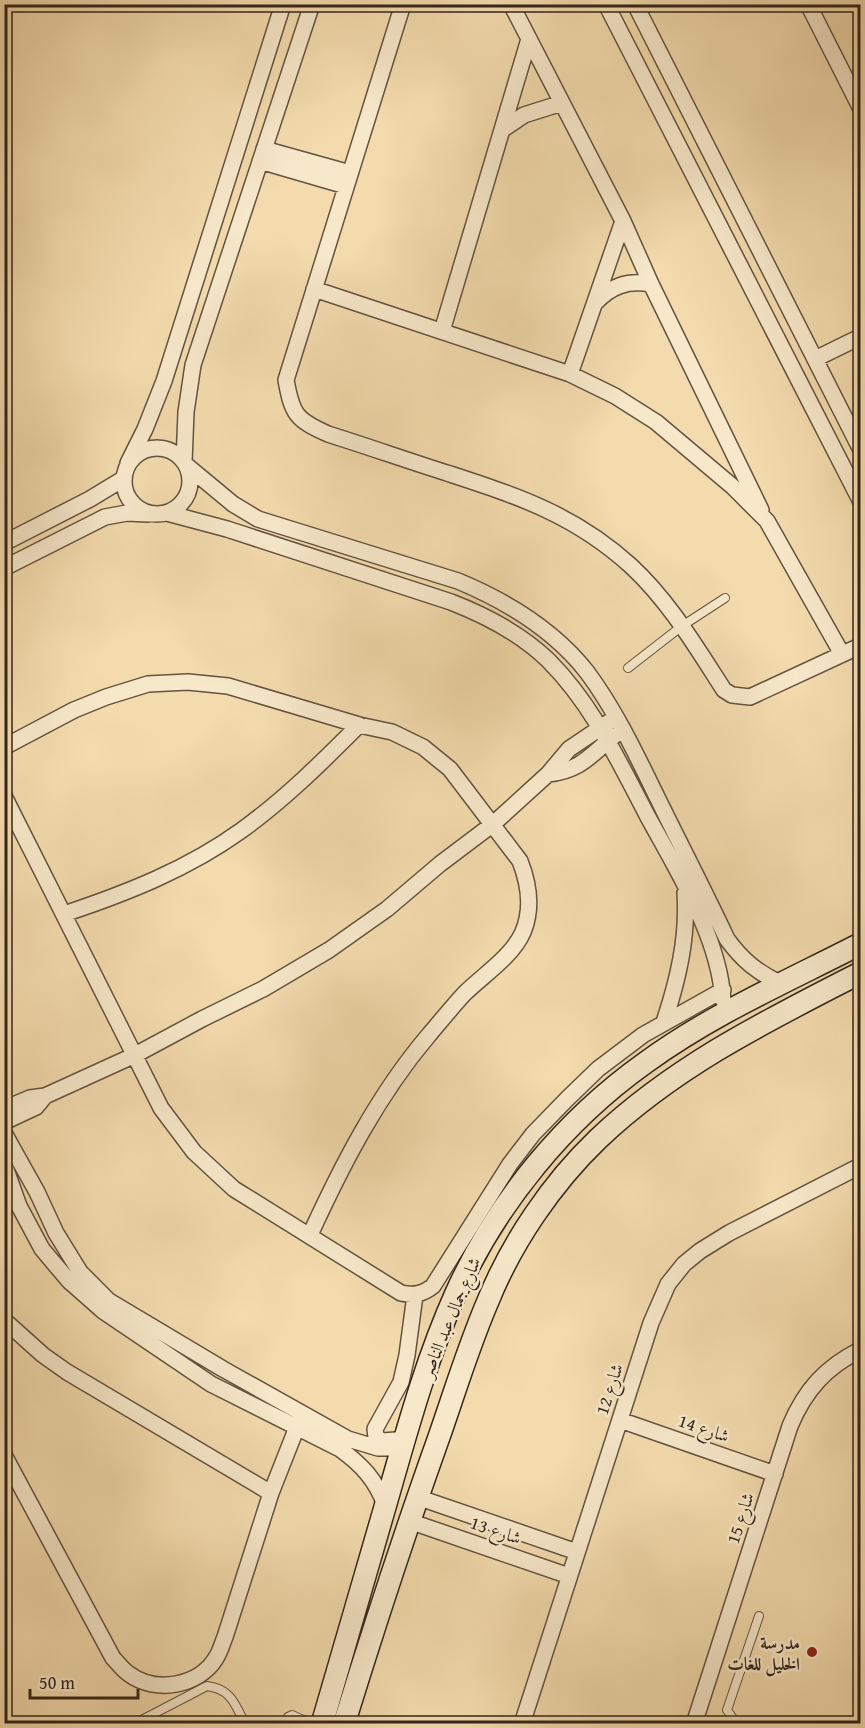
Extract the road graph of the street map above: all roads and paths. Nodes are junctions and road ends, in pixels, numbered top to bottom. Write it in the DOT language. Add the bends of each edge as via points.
graph roads {
  1 [pos="283,4"];
  2 [pos="312,4"];
  3 [pos="403,4"];
  4 [pos="511,4"];
  5 [pos="606,4"];
  6 [pos="635,4"];
  7 [pos="808,4"];
  8 [pos="529,39"];
  9 [pos="562,103"];
  10 [pos="861,107"];
  11 [pos="502,129"];
  12 [pos="262,155"];
  13 [pos="348,179"];
  14 [pos="623,221"];
  15 [pos="651,284"];
  16 [pos="314,288"];
  17 [pos="595,303"];
  18 [pos="788,305"];
  19 [pos="766,315"];
  20 [pos="442,331"];
  21 [pos="861,337"];
  22 [pos="815,359"];
  23 [pos="570,374"];
  24 [pos="861,448"];
  25 [pos="128,463"];
  26 [pos="185,464"];
  27 [pos="123,479"];
  28 [pos="861,500"];
  29 [pos="149,513"];
  30 [pos="168,513"];
  31 [pos="766,521"];
  32 [pos="4,543"];
  33 [pos="4,568"];
  34 [pos="725,598"];
  35 [pos="682,626"];
  36 [pos="861,646"];
  37 [pos="843,654"];
  38 [pos="628,668"];
  39 [pos="620,722"];
  40 [pos="359,725"];
  41 [pos="604,734"];
  42 [pos="4,747"];
  43 [pos="4,796"];
  44 [pos="493,824"];
  45 [pos="685,884"];
  46 [pos="64,914"];
  47 [pos="719,922"];
  48 [pos="705,930"];
  49 [pos="861,944"];
  50 [pos="861,973"];
  51 [pos="782,984"];
  52 [pos="723,990"];
  53 [pos="723,1014"];
  54 [pos="664,1022"];
  55 [pos="135,1055"];
  56 [pos="45,1096"];
  57 [pos="4,1109"];
  58 [pos="4,1122"];
  59 [pos="4,1133"];
  60 [pos="4,1164"];
  61 [pos="861,1166"];
  62 [pos="310,1235"];
  63 [pos="415,1295"];
  64 [pos="4,1320"];
  65 [pos="861,1350"];
  66 [pos="223,1369"];
  67 [pos="211,1384"];
  68 [pos="620,1420"];
  69 [pos="297,1427"];
  70 [pos="344,1444"];
  71 [pos="402,1444"];
  72 [pos="4,1455"];
  73 [pos="775,1474"];
  74 [pos="271,1493"];
  75 [pos="417,1497"];
  76 [pos="386,1505"];
  77 [pos="409,1521"];
  78 [pos="577,1552"];
  79 [pos="569,1576"];
  80 [pos="759,1616"];
  81 [pos="695,1721"];
  82 [pos="134,1724"];
  83 [pos="245,1724"];
  84 [pos="284,1724"];
  85 [pos="312,1724"];
  86 [pos="321,1724"];
  87 [pos="344,1724"];
  88 [pos="522,1724"];
  89 [pos="714,1724"];
  90 [pos="722,1724"];
  1 -- 25 [label="street" via="164,381"];
  2 -- 12 [label="street"];
  3 -- 13 [label="street"];
  4 -- 8 [label="street"];
  5 -- 19 [label="street"];
  6 -- 18 [label="street"];
  7 -- 10 [label="street"];
  8 -- 9 [label="street"];
  8 -- 11 [label="street"];
  9 -- 11 [label="street" via="524,115"];
  9 -- 14 [label="street"];
  11 -- 20 [label="street"];
  12 -- 13 [label="street"];
  12 -- 26 [label="street" via="193,365 186,412"];
  13 -- 16 [label="street"];
  14 -- 15 [label="street"];
  14 -- 17 [label="street"];
  15 -- 17 [label="street" via="626,283 614,287"];
  15 -- 31 [label="street"];
  16 -- 20 [label="street"];
  16 -- 35 [label="street" via="286,380 290,404 305,424 527,500 564,518 600,540 632,567"];
  17 -- 23 [label="street"];
  18 -- 19 [label="street"];
  18 -- 22 [label="street"];
  19 -- 28 [label="street"];
  20 -- 23 [label="street"];
  21 -- 22 [label="street"];
  22 -- 24 [label="street"];
  23 -- 31 [label="street" via="656,422 732,486"];
  25 -- 26 [label="street" via="137,454 162,448 175,453"];
  25 -- 27 [label="street"];
  26 -- 30 [label="street" via="188,493"];
  26 -- 39 [label="street" via="232,504 258,519 458,581 512,607 537,624 585,670"];
  27 -- 29 [label="street" via="130,501"];
  27 -- 32 [label="street"];
  29 -- 30 [label="street"];
  29 -- 33 [label="street" via="105,517"];
  30 -- 41 [label="street" via="237,532 478,613 503,626 548,660"];
  31 -- 37 [label="street"];
  34 -- 35 [label="lane"];
  35 -- 37 [label="street" via="724,690 741,697 750,697"];
  35 -- 38 [label="lane"];
  36 -- 37 [label="street"];
  39 -- 41 [label="street"];
  39 -- 47 [label="street"];
  40 -- 42 [label="street" via="228,687 188,682 148,684 74,710"];
  40 -- 44 [label="street" via="392,732 423,747 450,769"];
  40 -- 46 [label="street" via="285,797 241,831 185,865 126,893"];
  41 -- 44 [label="street" via="569,749 548,774"];
  41 -- 45 [label="street"];
  43 -- 46 [label="street"];
  44 -- 55 [label="street" via="329,950"];
  44 -- 62 [label="street" via="520,861 526,877 528,914 523,931 514,947 464,995 392,1083 361,1132"];
  45 -- 48 [label="street"];
  45 -- 54 [label="street" via="684,945"];
  46 -- 55 [label="street"];
  47 -- 48 [label="street"];
  47 -- 51 [label="street" via="727,939 750,966"];
  48 -- 52 [label="street" via="717,959"];
  49 -- 51 [label="main road, شارع جمال عبد الناصر"];
  50 -- 75 [label="main road, شارع جمال عبد الناصر" via="753,1027 654,1090 597,1140 565,1176 535,1215 488,1299"];
  51 -- 53 [label="main road, شارع جمال عبد الناصر"];
  52 -- 53 [label="street"];
  52 -- 54 [label="street"];
  53 -- 71 [label="main road, شارع جمال عبد الناصر" via="673,1043 616,1085 528,1175 496,1221 457,1290"];
  54 -- 63 [label="street" via="598,1069 533,1134 490,1194 438,1280"];
  55 -- 56 [label="street"];
  55 -- 62 [label="street" via="161,1108 194,1152 234,1189"];
  56 -- 57 [label="street"];
  56 -- 58 [label="street" via="36,1107"];
  59 -- 66 [label="street" via="80,1272 109,1301"];
  60 -- 67 [label="street" via="19,1206 38,1240 69,1281 103,1311"];
  61 -- 68 [label="street, شارع 12" via="729,1233 684,1264 661,1298"];
  62 -- 63 [label="street" via="395,1290"];
  63 -- 71 [label="street" via="401,1382 375,1429 376,1437 382,1441"];
  64 -- 74 [label="street" via="67,1372"];
  65 -- 73 [label="street, شارع 15" via="842,1359 810,1388 790,1426"];
  66 -- 67 [label="street"];
  66 -- 70 [label="street"];
  67 -- 69 [label="street"];
  68 -- 73 [label="street, شارع 14"];
  68 -- 78 [label="street, شارع 12"];
  69 -- 70 [label="street"];
  69 -- 74 [label="street"];
  70 -- 71 [label="street" via="378,1448"];
  70 -- 76 [label="street" via="370,1474"];
  71 -- 76 [label="main road, شارع جمال عبد الناصر"];
  72 -- 74 [label="street" via="113,1658 130,1675 152,1684 176,1685 199,1676 216,1659"];
  73 -- 81 [label="street, شارع 15"];
  75 -- 77 [label="main road, شارع جمال عبد الناصر"];
  75 -- 78 [label="street, شارع 13"];
  76 -- 86 [label="main road, شارع جمال عبد الناصر"];
  77 -- 79 [label="street, شارع 13"];
  77 -- 87 [label="main road, شارع جمال عبد الناصر"];
  78 -- 79 [label="street, شارع 12"];
  79 -- 88 [label="street, شارع 12"];
  80 -- 90 [label="lane" via="727,1710 734,1720"];
  81 -- 89 [label="lane"];
  82 -- 83 [label="lane" via="207,1686 220,1688 230,1696"];
  84 -- 85 [label="lane" via="292,1715"];
}
